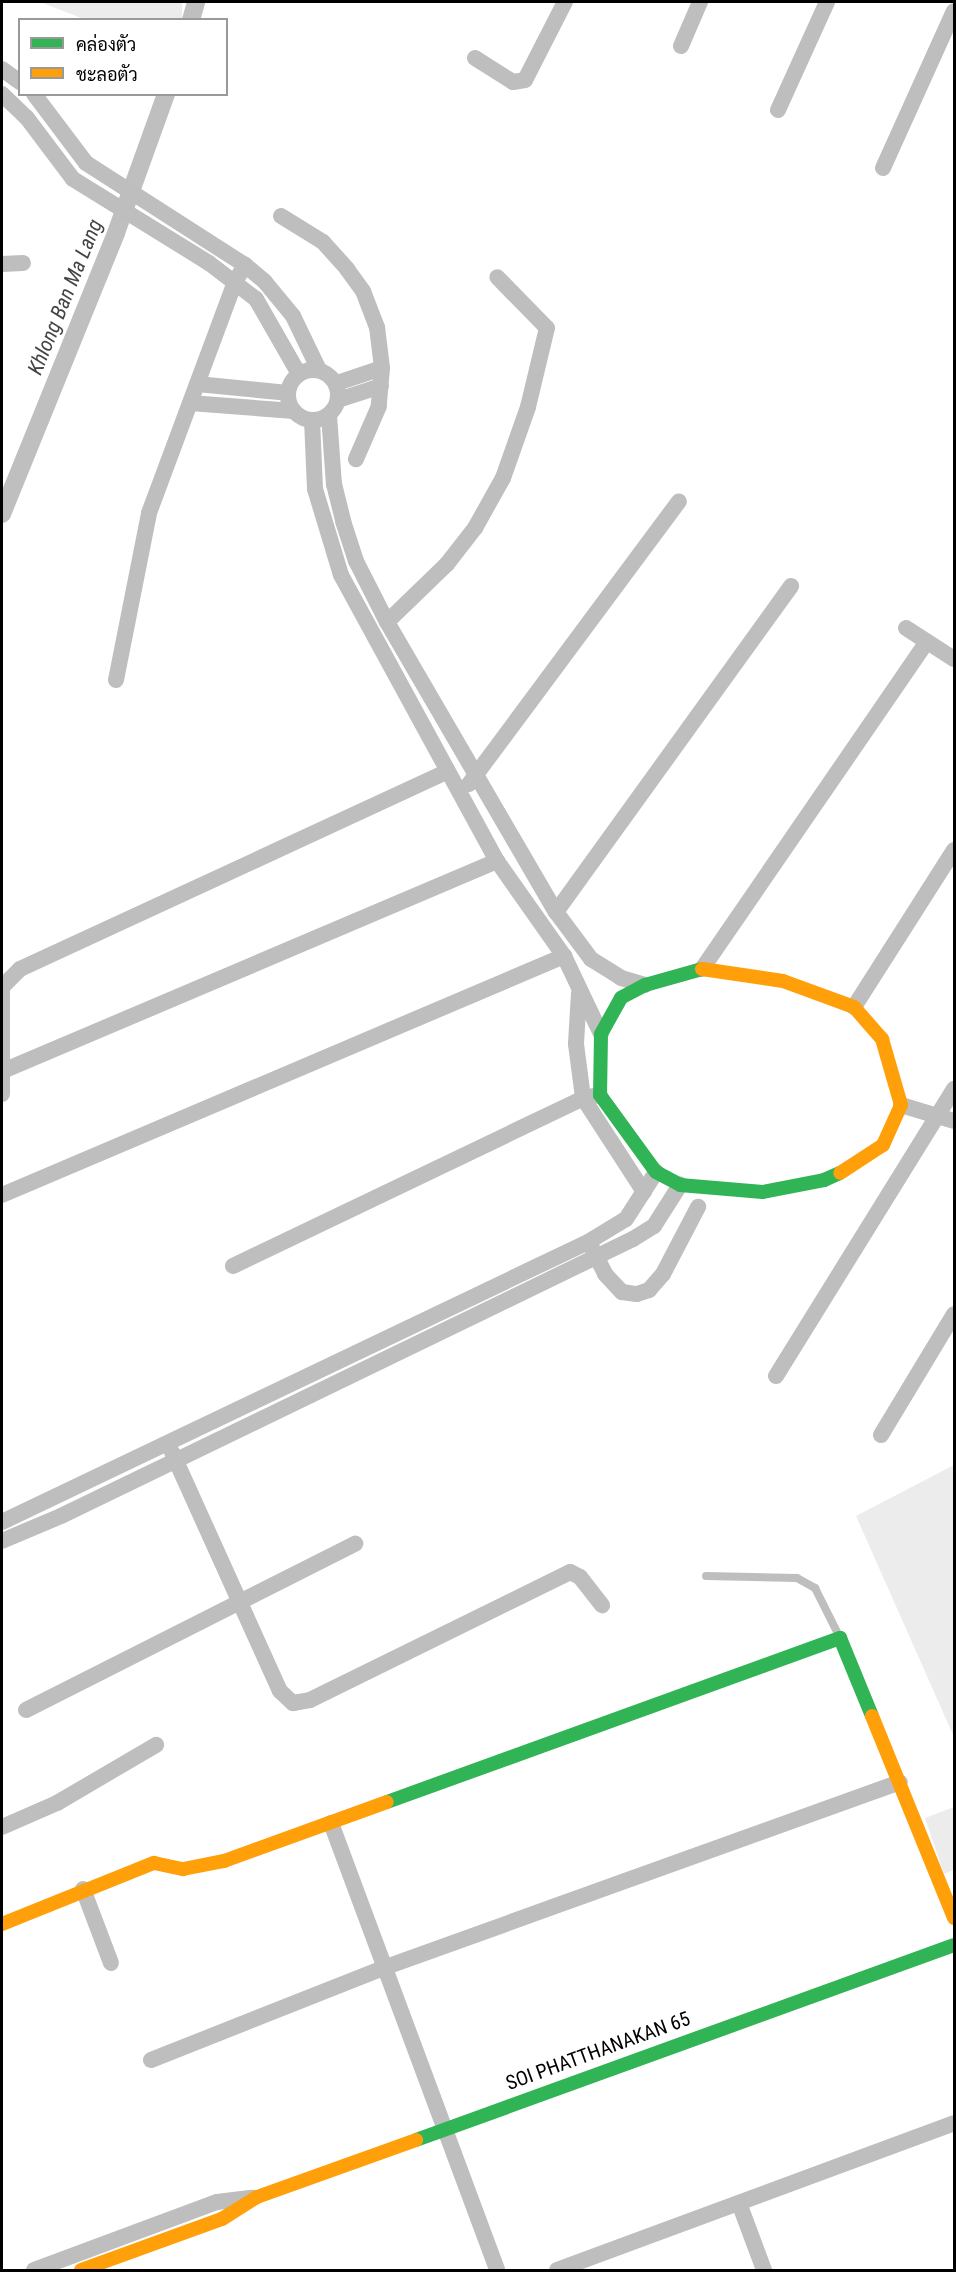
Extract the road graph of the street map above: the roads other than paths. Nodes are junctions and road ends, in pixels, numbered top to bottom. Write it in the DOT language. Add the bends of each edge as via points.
graph roads {
  1 [pos="565,2"];
  2 [pos="700,2"];
  3 [pos="827,2"];
  4 [pos="954,11"];
  5 [pos="681,46"];
  6 [pos="475,58"];
  7 [pos="2,69"];
  8 [pos="18,81"];
  9 [pos="2,94"];
  10 [pos="36,96"];
  11 [pos="778,110"];
  12 [pos="883,168"];
  13 [pos="281,216"];
  14 [pos="23,263"];
  15 [pos="2,264"];
  16 [pos="245,265"];
  17 [pos="497,278"];
  18 [pos="235,282"];
  19 [pos="382,368"];
  20 [pos="319,370"];
  21 [pos="299,374"];
  22 [pos="197,384"];
  23 [pos="381,386"];
  24 [pos="338,392"];
  25 [pos="288,393"];
  26 [pos="190,403"];
  27 [pos="294,411"];
  28 [pos="329,415"];
  29 [pos="312,420"];
  30 [pos="357,459"];
  31 [pos="679,501"];
  32 [pos="791,585"];
  33 [pos="387,622"];
  34 [pos="906,628"];
  35 [pos="927,642"];
  36 [pos="953,655"];
  37 [pos="116,680"];
  38 [pos="447,772"];
  39 [pos="475,778"];
  40 [pos="460,795"];
  41 [pos="954,850"];
  42 [pos="497,861"];
  43 [pos="556,912"];
  44 [pos="564,956"];
  45 [pos="702,969"];
  46 [pos="645,985"];
  47 [pos="2,987"];
  48 [pos="579,991"];
  49 [pos="854,1007"];
  50 [pos="601,1034"];
  51 [pos="3,1071"];
  52 [pos="954,1089"];
  53 [pos="2,1094"];
  54 [pos="600,1095"];
  55 [pos="583,1098"];
  56 [pos="901,1105"];
  57 [pos="938,1117"];
  58 [pos="954,1121"];
  59 [pos="656,1172"];
  60 [pos="680,1185"];
  61 [pos="644,1192"];
  62 [pos="2,1195"];
  63 [pos="698,1207"];
  64 [pos="588,1242"];
  65 [pos="598,1257"];
  66 [pos="233,1266"];
  67 [pos="954,1314"];
  68 [pos="776,1376"];
  69 [pos="880,1435"];
  70 [pos="169,1443"];
  71 [pos="175,1461"];
  72 [pos="52,1498"];
  73 [pos="61,1516"];
  74 [pos="2,1522"];
  75 [pos="2,1541"];
  76 [pos="355,1544"];
  77 [pos="706,1576"];
  78 [pos="240,1599"];
  79 [pos="602,1605"];
  80 [pos="840,1638"];
  81 [pos="26,1710"];
  82 [pos="156,1745"];
  83 [pos="900,1782"];
  84 [pos="332,1822"];
  85 [pos="2,1827"];
  86 [pos="83,1889"];
  87 [pos="954,1918"];
  88 [pos="2,1924"];
  89 [pos="954,1945"];
  90 [pos="111,1963"];
  91 [pos="386,1967"];
  92 [pos="151,2060"];
  93 [pos="954,2123"];
  94 [pos="445,2128"];
  95 [pos="257,2198"];
  96 [pos="739,2203"];
  97 [pos="34,2271"];
  98 [pos="81,2271"];
  99 [pos="497,2271"];
  100 [pos="557,2271"];
  101 [pos="764,2271"];
  1 -- 6 [label="street" via="525,80 513,82"];
  2 -- 5 [label="street"];
  3 -- 11 [label="street"];
  4 -- 12 [label="street"];
  7 -- 8 [label="street"];
  9 -- 18 [label="street" via="27,118 74,179"];
  10 -- 16 [label="street" via="86,163"];
  13 -- 19 [label="street" via="323,242 363,291 377,327"];
  14 -- 15 [label="street"];
  16 -- 18 [label="street"];
  16 -- 20 [label="street" via="293,316"];
  17 -- 33 [label="street" via="547,328 528,407 503,478 475,528 447,564"];
  18 -- 21 [label="street" via="256,299"];
  18 -- 22 [label="street"];
  19 -- 23 [label="street"];
  19 -- 24 [label="street"];
  20 -- 21 [label="street"];
  20 -- 24 [label="street"];
  21 -- 25 [label="street"];
  22 -- 25 [label="street"];
  22 -- 26 [label="street"];
  23 -- 24 [label="street"];
  23 -- 30 [label="street" via="374,422"];
  24 -- 28 [label="street"];
  25 -- 27 [label="street"];
  26 -- 27 [label="street"];
  26 -- 37 [label="street" via="149,513"];
  27 -- 29 [label="street"];
  28 -- 29 [label="street"];
  28 -- 33 [label="street" via="334,484 343,521 357,561"];
  29 -- 38 [label="street" via="315,489 341,575"];
  31 -- 39 [label="street"];
  32 -- 43 [label="street"];
  33 -- 39 [label="street"];
  34 -- 35 [label="street"];
  35 -- 36 [label="street"];
  35 -- 45 [label="street"];
  38 -- 40 [label="street"];
  38 -- 47 [label="street" via="21,969"];
  39 -- 40 [label="street"];
  39 -- 43 [label="street"];
  40 -- 42 [label="street"];
  41 -- 49 [label="street"];
  42 -- 44 [label="street"];
  42 -- 51 [label="street"];
  43 -- 46 [label="street" via="591,959 621,978"];
  44 -- 48 [label="street"];
  44 -- 62 [label="street"];
  45 -- 46 [label="street"];
  45 -- 49 [label="street" via="783,981"];
  46 -- 50 [label="street" via="621,998"];
  47 -- 51 [label="street"];
  48 -- 50 [label="street"];
  48 -- 55 [label="street" via="576,1044"];
  49 -- 56 [label="street" via="882,1039"];
  50 -- 54 [label="street"];
  51 -- 53 [label="street"];
  52 -- 57 [label="street"];
  54 -- 55 [label="street"];
  54 -- 59 [label="street"];
  55 -- 61 [label="street"];
  55 -- 66 [label="street"];
  56 -- 57 [label="street"];
  56 -- 60 [label="street" via="883,1144 857,1165 824,1180 763,1192"];
  57 -- 58 [label="street"];
  57 -- 68 [label="street"];
  59 -- 60 [label="street"];
  59 -- 61 [label="street"];
  60 -- 65 [label="street" via="654,1226"];
  61 -- 64 [label="street" via="626,1219"];
  63 -- 65 [label="street" via="663,1274 649,1290 637,1294 622,1292 605,1274"];
  64 -- 65 [label="street"];
  64 -- 70 [label="street"];
  65 -- 71 [label="street"];
  67 -- 69 [label="street"];
  70 -- 71 [label="street"];
  70 -- 72 [label="street"];
  71 -- 73 [label="street"];
  71 -- 78 [label="street"];
  72 -- 73 [label="street"];
  72 -- 74 [label="street"];
  73 -- 75 [label="street"];
  76 -- 78 [label="street"];
  77 -- 80 [label="lane" via="797,1578 815,1588"];
  78 -- 79 [label="street" via="280,1690 292,1703 310,1700 570,1572 580,1576"];
  78 -- 81 [label="street"];
  80 -- 83 [label="street"];
  80 -- 84 [label="street"];
  82 -- 85 [label="street" via="57,1803"];
  83 -- 87 [label="street"];
  83 -- 91 [label="street"];
  84 -- 86 [label="street" via="208,1866 183,1869 154,1863"];
  84 -- 91 [label="street"];
  86 -- 88 [label="street"];
  86 -- 90 [label="street"];
  89 -- 94 [label="street, SOI PHATTHANAKAN 65"];
  91 -- 92 [label="street"];
  91 -- 94 [label="street"];
  93 -- 96 [label="street"];
  94 -- 95 [label="street, SOI PHATTHANAKAN 65"];
  94 -- 99 [label="street"];
  95 -- 97 [label="street, SOI PHATTHANAKAN 65" via="217,2202"];
  95 -- 98 [label="street, SOI PHATTHANAKAN 65" via="222,2219"];
  96 -- 100 [label="street"];
  96 -- 101 [label="street"];
}
